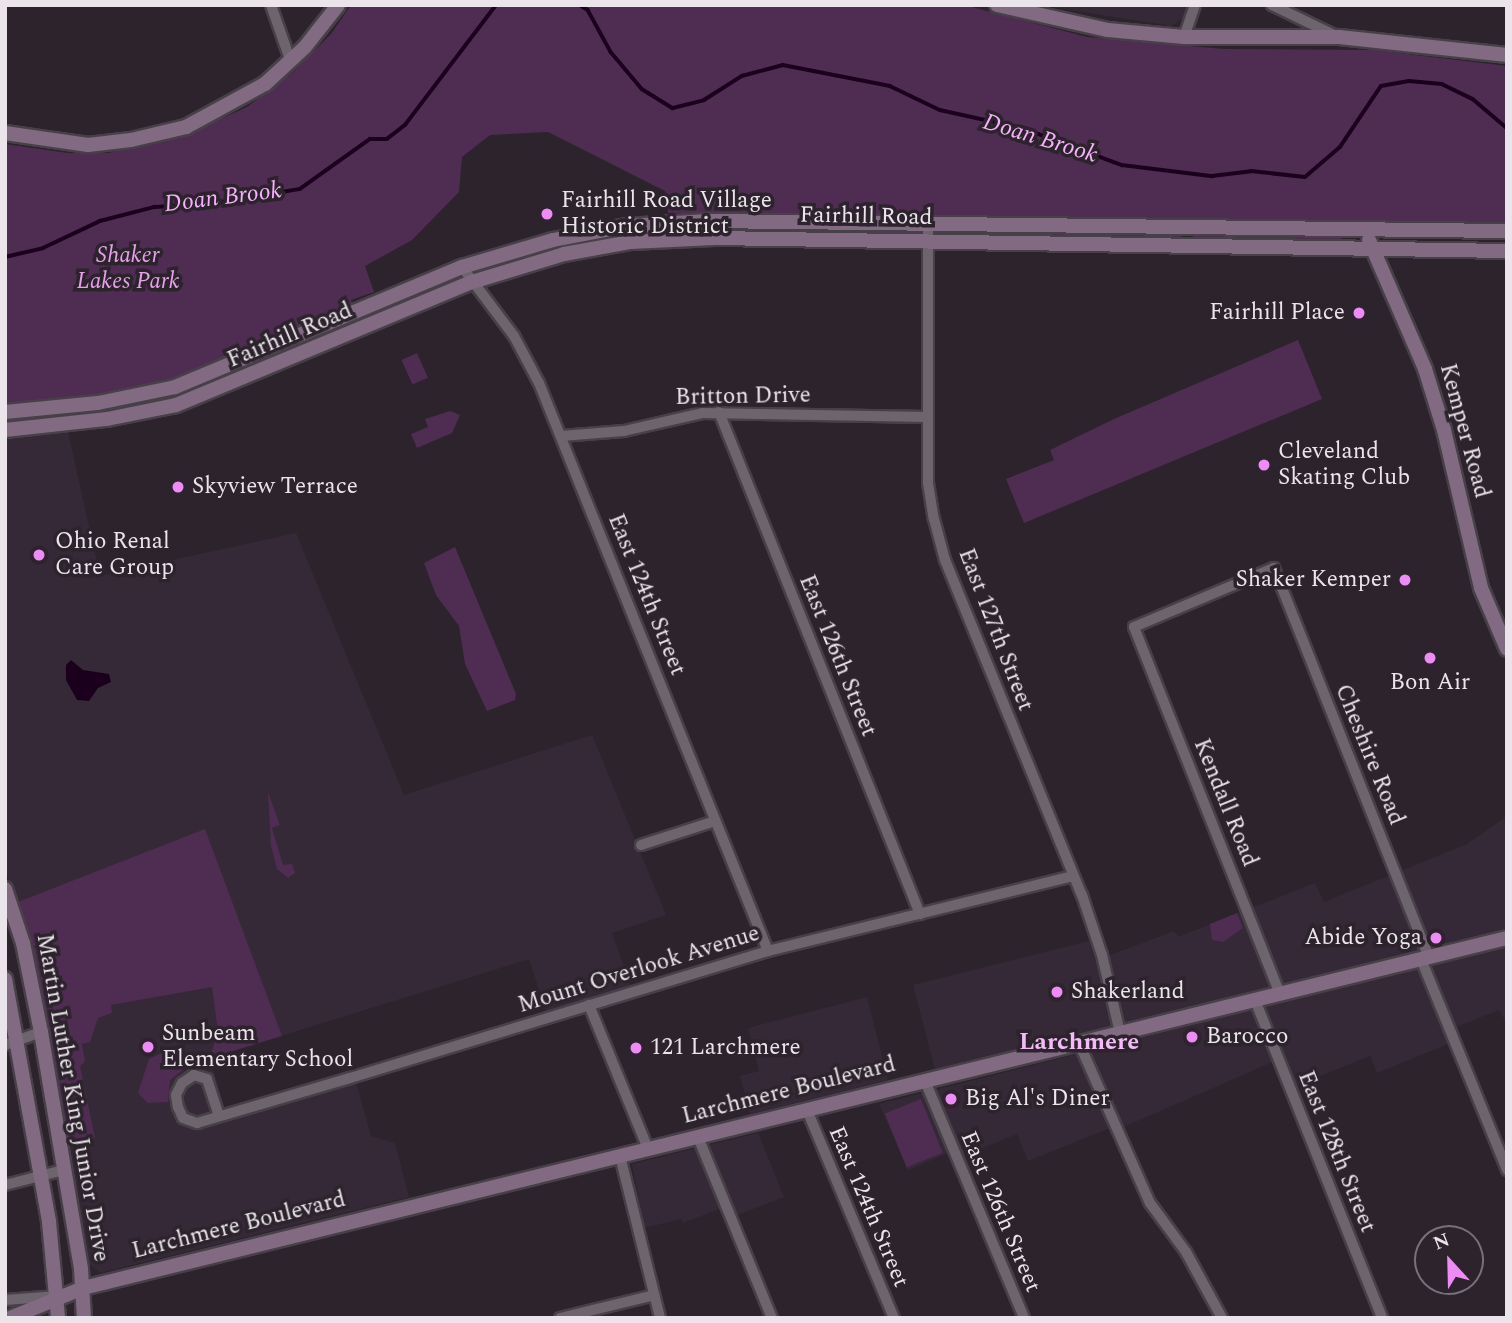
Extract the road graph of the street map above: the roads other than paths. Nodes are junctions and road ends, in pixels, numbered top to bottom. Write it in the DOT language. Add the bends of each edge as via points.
graph roads {
  1 [pos="271,5"];
  2 [pos="338,5"];
  3 [pos="997,5"];
  4 [pos="1195,5"];
  5 [pos="1272,5"];
  6 [pos="1184,37"];
  7 [pos="1339,37"];
  8 [pos="1507,55"];
  9 [pos="291,62"];
  10 [pos="5,133"];
  11 [pos="928,223"];
  12 [pos="1185,227"];
  13 [pos="1365,229"];
  14 [pos="1484,231"];
  15 [pos="1507,231"];
  16 [pos="581,234"];
  17 [pos="928,240"];
  18 [pos="1185,245"];
  19 [pos="1373,248"];
  20 [pos="586,250"];
  21 [pos="1483,250"];
  22 [pos="1507,251"];
  23 [pos="462,267"];
  24 [pos="472,282"];
  25 [pos="214,373"];
  26 [pos="221,390"];
  27 [pos="82,405"];
  28 [pos="44,408"];
  29 [pos="5,412"];
  30 [pos="719,412"];
  31 [pos="928,417"];
  32 [pos="84,422"];
  33 [pos="46,426"];
  34 [pos="5,430"];
  35 [pos="561,436"];
  36 [pos="1274,568"];
  37 [pos="1507,649"];
  38 [pos="715,821"];
  39 [pos="641,845"];
  40 [pos="1073,876"];
  41 [pos="5,888"];
  42 [pos="920,914"];
  43 [pos="1507,938"];
  44 [pos="768,951"];
  45 [pos="1425,958"];
  46 [pos="5,979"];
  47 [pos="1280,994"];
  48 [pos="1255,1000"];
  49 [pos="589,1005"];
  50 [pos="41,1032"];
  51 [pos="1120,1032"];
  52 [pos="11,1043"];
  53 [pos="1079,1043"];
  54 [pos="925,1081"];
  55 [pos="807,1110"];
  56 [pos="219,1116"];
  57 [pos="698,1137"];
  58 [pos="648,1149"];
  59 [pos="620,1156"];
  60 [pos="64,1170"];
  61 [pos="1507,1170"];
  62 [pos="40,1177"];
  63 [pos="5,1185"];
  64 [pos="83,1288"];
  65 [pos="654,1295"];
  66 [pos="58,1296"];
  67 [pos="5,1300"];
  68 [pos="10,1318"];
  69 [pos="58,1318"];
  70 [pos="84,1318"];
  71 [pos="559,1318"];
  72 [pos="660,1318"];
  73 [pos="772,1318"];
  74 [pos="894,1318"];
  75 [pos="1024,1318"];
  76 [pos="1222,1318"];
  77 [pos="1382,1318"];
  1 -- 9 [label="street"];
  2 -- 9 [label="main road"];
  3 -- 6 [label="main road" via="1108,30"];
  4 -- 6 [label="street"];
  5 -- 7 [label="street"];
  6 -- 7 [label="main road"];
  7 -- 8 [label="main road"];
  9 -- 10 [label="main road" via="226,109 151,137 88,145"];
  11 -- 12 [label="main road, Fairhill Road"];
  11 -- 16 [label="main road, Fairhill Road" via="668,222"];
  11 -- 17 [label="street, East 127th Street"];
  12 -- 13 [label="main road, Fairhill Road"];
  12 -- 18 [label="main road"];
  13 -- 14 [label="main road, Fairhill Road"];
  13 -- 19 [label="main road, Kemper Road"];
  14 -- 15 [label="main road, Fairhill Road"];
  14 -- 21 [label="main road"];
  16 -- 20 [label="main road"];
  16 -- 23 [label="main road, Fairhill Road"];
  17 -- 18 [label="main road, Fairhill Road"];
  17 -- 20 [label="main road, Fairhill Road" via="675,239"];
  17 -- 31 [label="street, East 127th Street"];
  18 -- 19 [label="main road, Fairhill Road"];
  19 -- 21 [label="main road, Fairhill Road"];
  19 -- 37 [label="main road, Kemper Road" via="1425,369 1444,429 1481,588"];
  20 -- 24 [label="main road, Fairhill Road"];
  21 -- 22 [label="main road, Fairhill Road"];
  23 -- 24 [label="street, East 124th Street"];
  23 -- 25 [label="main road, Fairhill Road"];
  24 -- 26 [label="main road, Fairhill Road"];
  24 -- 35 [label="street, East 124th Street" via="524,352"];
  25 -- 26 [label="main road"];
  25 -- 27 [label="main road, Fairhill Road" via="130,398"];
  26 -- 32 [label="main road, Fairhill Road" via="176,405"];
  27 -- 28 [label="main road, Fairhill Road"];
  27 -- 32 [label="main road"];
  28 -- 29 [label="main road, Fairhill Road"];
  28 -- 33 [label="main road"];
  30 -- 31 [label="street, Britton Drive"];
  30 -- 35 [label="street, Britton Drive" via="670,416 624,431"];
  30 -- 42 [label="street, East 126th Street"];
  31 -- 40 [label="street, East 127th Street" via="928,483 945,560"];
  32 -- 33 [label="main road, Fairhill Road"];
  33 -- 34 [label="main road, Fairhill Road"];
  35 -- 38 [label="street, East 124th Street"];
  36 -- 45 [label="street, Cheshire Road"];
  36 -- 47 [label="street, Kendall Road" via="1133,627"];
  38 -- 39 [label="street"];
  38 -- 44 [label="street, East 124th Street"];
  40 -- 42 [label="street, Mount Overlook Avenue"];
  40 -- 51 [label="street, East 127th Street" via="1102,955"];
  41 -- 50 [label="main road, Martin Luther King Junior Drive" via="23,943"];
  42 -- 44 [label="street, Mount Overlook Avenue"];
  43 -- 45 [label="main road, Larchmere Boulevard"];
  44 -- 49 [label="street, Mount Overlook Avenue"];
  45 -- 47 [label="main road, Larchmere Boulevard"];
  45 -- 61 [label="street, Cheshire Road"];
  46 -- 52 [label="main road, Martin Luther King Junior Drive"];
  47 -- 48 [label="main road, Larchmere Boulevard"];
  48 -- 51 [label="main road, Larchmere Boulevard"];
  48 -- 77 [label="street, East 128th Street"];
  49 -- 56 [label="street, Mount Overlook Avenue"];
  49 -- 58 [label="street"];
  50 -- 52 [label="street"];
  50 -- 60 [label="main road, Martin Luther King Junior Drive"];
  51 -- 53 [label="main road, Larchmere Boulevard"];
  52 -- 62 [label="main road, Martin Luther King Junior Drive"];
  53 -- 54 [label="main road, Larchmere Boulevard"];
  53 -- 76 [label="street" via="1150,1203 1186,1252"];
  54 -- 55 [label="main road, Larchmere Boulevard"];
  54 -- 75 [label="street, East 126th Street"];
  55 -- 57 [label="main road, Larchmere Boulevard"];
  55 -- 74 [label="street, East 124th Street"];
  56 -- 56 [label="street, Mount Overlook Avenue" via="207,1079 194,1075 182,1083 176,1099 183,1118 197,1123"];
  57 -- 58 [label="main road, Larchmere Boulevard"];
  57 -- 73 [label="street"];
  58 -- 59 [label="main road, Larchmere Boulevard"];
  59 -- 64 [label="main road, Larchmere Boulevard"];
  59 -- 65 [label="street"];
  60 -- 62 [label="street"];
  60 -- 64 [label="main road, Martin Luther King Junior Drive"];
  62 -- 63 [label="street"];
  62 -- 66 [label="main road, Martin Luther King Junior Drive"];
  64 -- 66 [label="main road, Larchmere Boulevard"];
  64 -- 70 [label="main road, Martin Luther King Junior Drive"];
  65 -- 71 [label="street"];
  65 -- 72 [label="street"];
  66 -- 67 [label="street"];
  66 -- 68 [label="main road, Larchmere Boulevard"];
  66 -- 69 [label="main road, Martin Luther King Junior Drive"];
}
